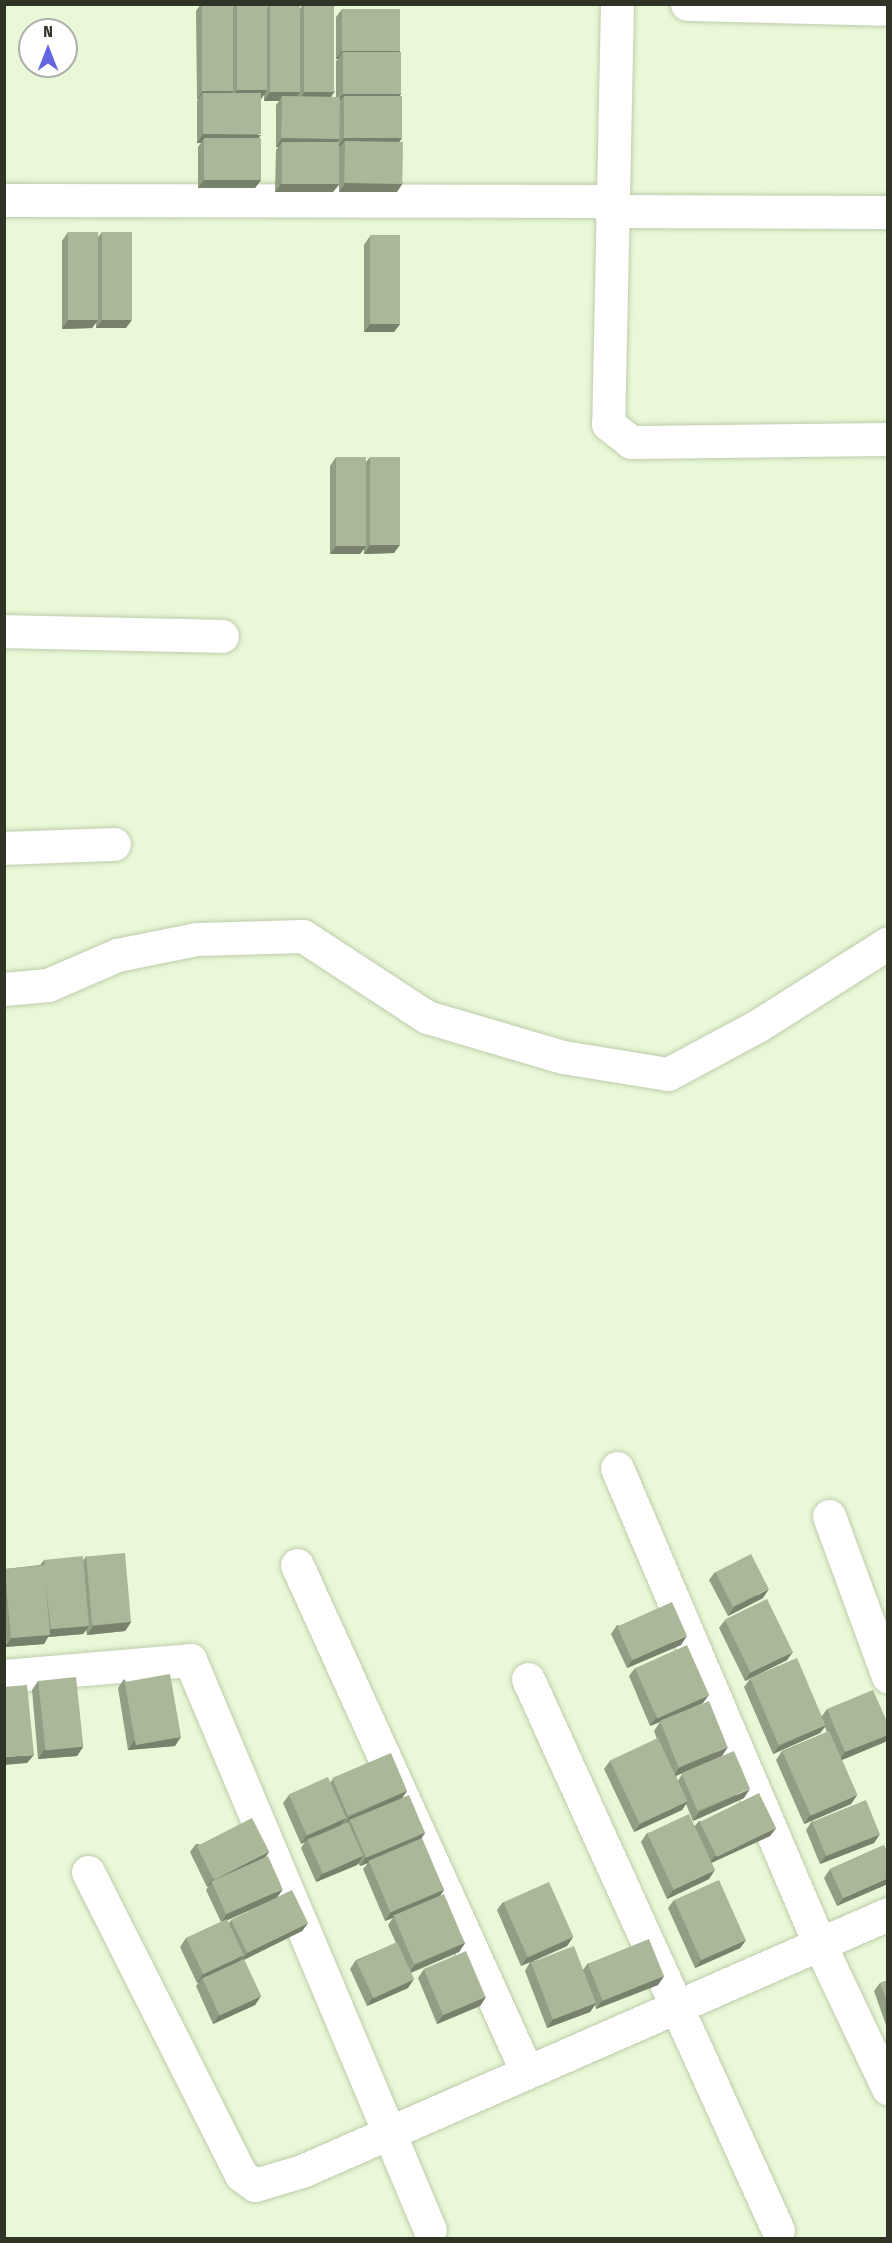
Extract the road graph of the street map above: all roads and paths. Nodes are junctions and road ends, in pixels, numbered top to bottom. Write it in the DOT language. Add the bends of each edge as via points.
graph roads {
  1 [pos="617,4"];
  2 [pos="687,4"];
  3 [pos="888,9"];
  4 [pos="4,200"];
  5 [pos="610,206"];
  6 [pos="888,212"];
  7 [pos="888,439"];
  8 [pos="4,631"];
  9 [pos="222,636"];
  10 [pos="114,844"];
  11 [pos="4,848"];
  12 [pos="888,943"];
  13 [pos="4,989"];
  14 [pos="617,1468"];
  15 [pos="829,1516"];
  16 [pos="297,1565"];
  17 [pos="4,1676"];
  18 [pos="888,1676"];
  19 [pos="528,1679"];
  20 [pos="88,1872"];
  21 [pos="888,1914"];
  22 [pos="819,1943"];
  23 [pos="672,2006"];
  24 [pos="527,2072"];
  25 [pos="888,2088"];
  26 [pos="388,2133"];
  27 [pos="430,2230"];
  28 [pos="778,2230"];
  1 -- 5 [label="street"];
  2 -- 3 [label="street"];
  4 -- 5 [label="street"];
  5 -- 6 [label="street"];
  5 -- 7 [label="street" via="608,424 631,442"];
  8 -- 9 [label="street"];
  10 -- 11 [label="street"];
  12 -- 13 [label="street" via="759,1025 668,1074 563,1057 427,1017 303,936 197,939 117,956 48,985"];
  14 -- 22 [label="street"];
  15 -- 18 [label="street"];
  16 -- 24 [label="street"];
  17 -- 26 [label="street" via="190,1660"];
  19 -- 23 [label="street"];
  20 -- 26 [label="street" via="241,2175 255,2186"];
  21 -- 22 [label="street"];
  22 -- 23 [label="street"];
  22 -- 25 [label="street"];
  23 -- 24 [label="street"];
  23 -- 28 [label="street"];
  24 -- 26 [label="street"];
  26 -- 27 [label="street"];
}
